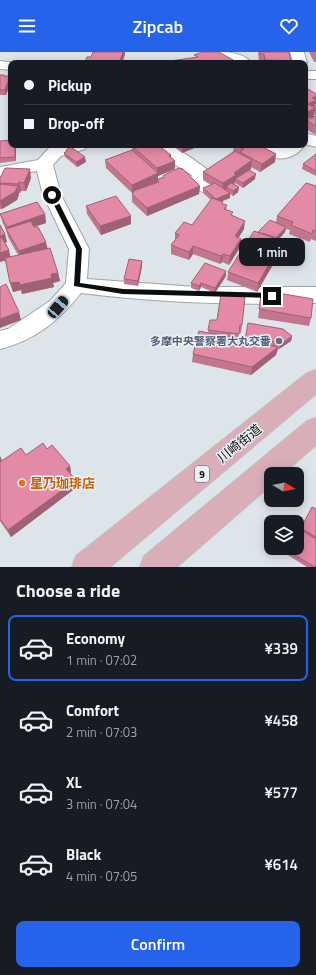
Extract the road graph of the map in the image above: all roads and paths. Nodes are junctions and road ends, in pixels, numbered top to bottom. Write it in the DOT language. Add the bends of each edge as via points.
graph roads {
  1 [pos="223,54"];
  2 [pos="237,60"];
  3 [pos="69,148"];
  4 [pos="166,148"];
  5 [pos="268,148"];
  6 [pos="291,148"];
  7 [pos="44,164"];
  8 [pos="0,172"];
  9 [pos="207,188"];
  10 [pos="76,285"];
  11 [pos="316,295"];
  12 [pos="0,340"];
  13 [pos="316,380"];
  14 [pos="316,429"];
  15 [pos="87,567"];
  16 [pos="156,567"];
  1 -- 2 [label="street"];
  3 -- 7 [label="street" via="55,152"];
  4 -- 9 [label="street" via="202,174 198,180"];
  5 -- 6 [label="street" via="279,155"];
  7 -- 8 [label="street"];
  7 -- 10 [label="street" via="52,195 79,249"];
  10 -- 11 [label="street" via="123,291 257,296"];
  10 -- 12 [label="street" via="58,307 15,336"];
  13 -- 15 [label="main road, 川崎街道 / 9"];
  14 -- 16 [label="main road"];
}
